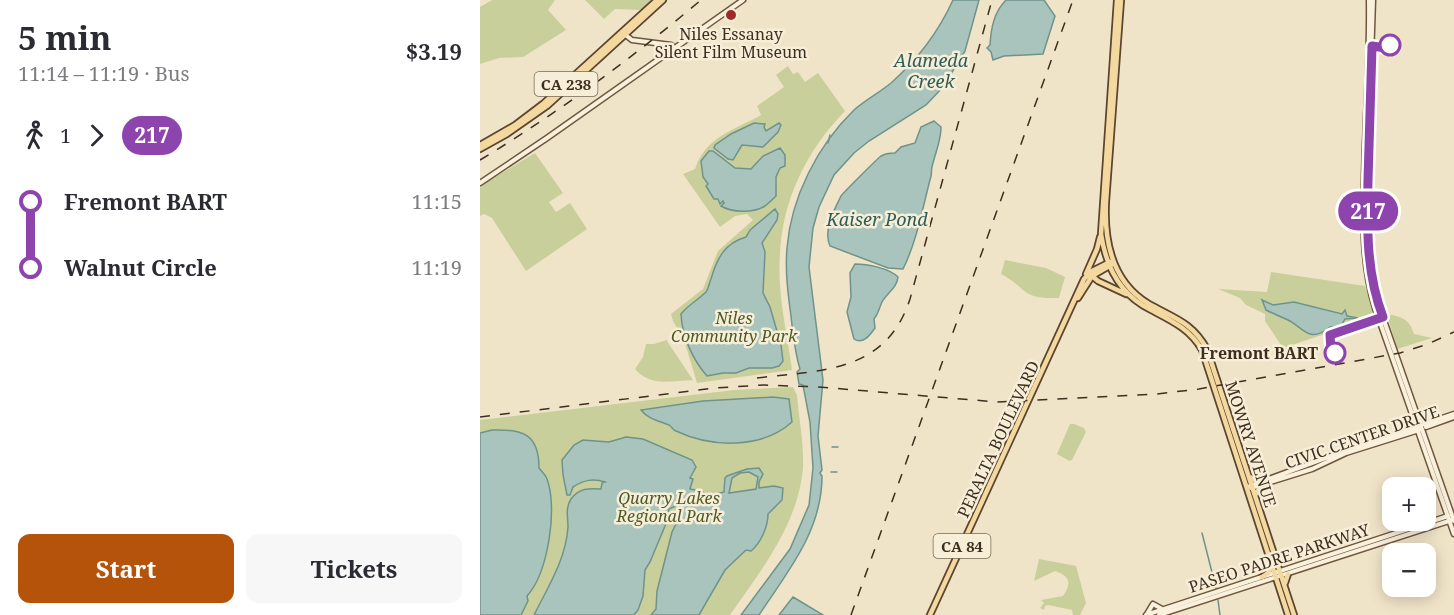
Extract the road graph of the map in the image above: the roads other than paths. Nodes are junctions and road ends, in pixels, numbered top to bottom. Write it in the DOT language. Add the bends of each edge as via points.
graph roads {
  1 [pos="657,0"];
  2 [pos="663,0"];
  3 [pos="742,0"];
  4 [pos="1119,0"];
  5 [pos="1371,0"];
  6 [pos="624,33"];
  7 [pos="675,49"];
  8 [pos="480,147"];
  9 [pos="480,183"];
  10 [pos="1101,234"];
  11 [pos="1110,264"];
  12 [pos="1092,273"];
  13 [pos="1084,279"];
  14 [pos="1098,281"];
  15 [pos="1084,286"];
  16 [pos="1128,294"];
  17 [pos="1073,306"];
  18 [pos="1454,416"];
  19 [pos="1419,428"];
  20 [pos="1248,475"];
  21 [pos="1261,483"];
  22 [pos="1250,487"];
  23 [pos="1255,496"];
  24 [pos="1452,518"];
  25 [pos="1454,534"];
  26 [pos="1275,557"];
  27 [pos="1271,563"];
  28 [pos="1295,566"];
  29 [pos="1278,574"];
  30 [pos="1288,574"];
  31 [pos="1262,577"];
  32 [pos="1286,592"];
  33 [pos="1162,613"];
  34 [pos="930,615"];
  35 [pos="1146,615"];
  36 [pos="1288,615"];
  37 [pos="1293,615"];
  1 -- 6 [label="main road, CA 238"];
  2 -- 6 [label="main road, CA 238"];
  3 -- 7 [label="main road"];
  4 -- 10 [label="main road, MOWRY AVENUE"];
  4 -- 11 [label="main road, MOWRY AVENUE" via="1105,215"];
  5 -- 19 [label="main road" via="1369,262 1380,309"];
  6 -- 7 [label="main road" via="632,40 671,45"];
  6 -- 8 [label="main road, CA 238" via="535,110"];
  7 -- 9 [label="main road"];
  10 -- 11 [label="main road, MOWRY AVENUE"];
  10 -- 13 [label="main road"];
  11 -- 12 [label="main road, PERALTA BOULEVARD"];
  11 -- 16 [label="main road, MOWRY AVENUE" via="1115,279"];
  11 -- 20 [label="main road, MOWRY AVENUE" via="1136,294 1186,324 1204,343"];
  12 -- 13 [label="main road, PERALTA BOULEVARD"];
  12 -- 14 [label="main road, MOWRY AVENUE"];
  12 -- 15 [label="main road, PERALTA BOULEVARD / CA 84"];
  13 -- 17 [label="main road, PERALTA BOULEVARD / CA 84"];
  14 -- 15 [label="main road"];
  14 -- 16 [label="main road, MOWRY AVENUE"];
  15 -- 17 [label="main road, PERALTA BOULEVARD / CA 84"];
  16 -- 22 [label="main road, MOWRY AVENUE" via="1182,327 1199,346"];
  17 -- 34 [label="main road, PERALTA BOULEVARD / CA 84"];
  18 -- 19 [label="main road, CIVIC CENTER DRIVE"];
  19 -- 21 [label="main road, CIVIC CENTER DRIVE"];
  19 -- 24 [label="main road"];
  20 -- 21 [label="main road"];
  20 -- 22 [label="main road, MOWRY AVENUE"];
  21 -- 22 [label="main road, CIVIC CENTER DRIVE"];
  21 -- 23 [label="main road"];
  22 -- 23 [label="main road, MOWRY AVENUE"];
  22 -- 27 [label="main road, MOWRY AVENUE"];
  23 -- 26 [label="main road, MOWRY AVENUE"];
  24 -- 25 [label="main road"];
  24 -- 28 [label="main road, PASEO PADRE PARKWAY"];
  24 -- 30 [label="main road, PASEO PADRE PARKWAY"];
  26 -- 28 [label="main road" via="1281,566"];
  26 -- 29 [label="main road, MOWRY AVENUE"];
  27 -- 29 [label="main road, MOWRY AVENUE"];
  27 -- 31 [label="main road" via="1270,571"];
  28 -- 29 [label="main road, PASEO PADRE PARKWAY"];
  29 -- 30 [label="main road, PASEO PADRE PARKWAY"];
  29 -- 31 [label="main road, PASEO PADRE PARKWAY"];
  29 -- 32 [label="main road, MOWRY AVENUE"];
  29 -- 33 [label="main road, PASEO PADRE PARKWAY"];
  29 -- 36 [label="main road, MOWRY AVENUE"];
  30 -- 32 [label="main road"];
  31 -- 33 [label="main road, PASEO PADRE PARKWAY"];
  32 -- 37 [label="main road, MOWRY AVENUE"];
  33 -- 35 [label="main road, PASEO PADRE PARKWAY"];
  33 -- 35 [label="main road" via="1153,604"];
}
